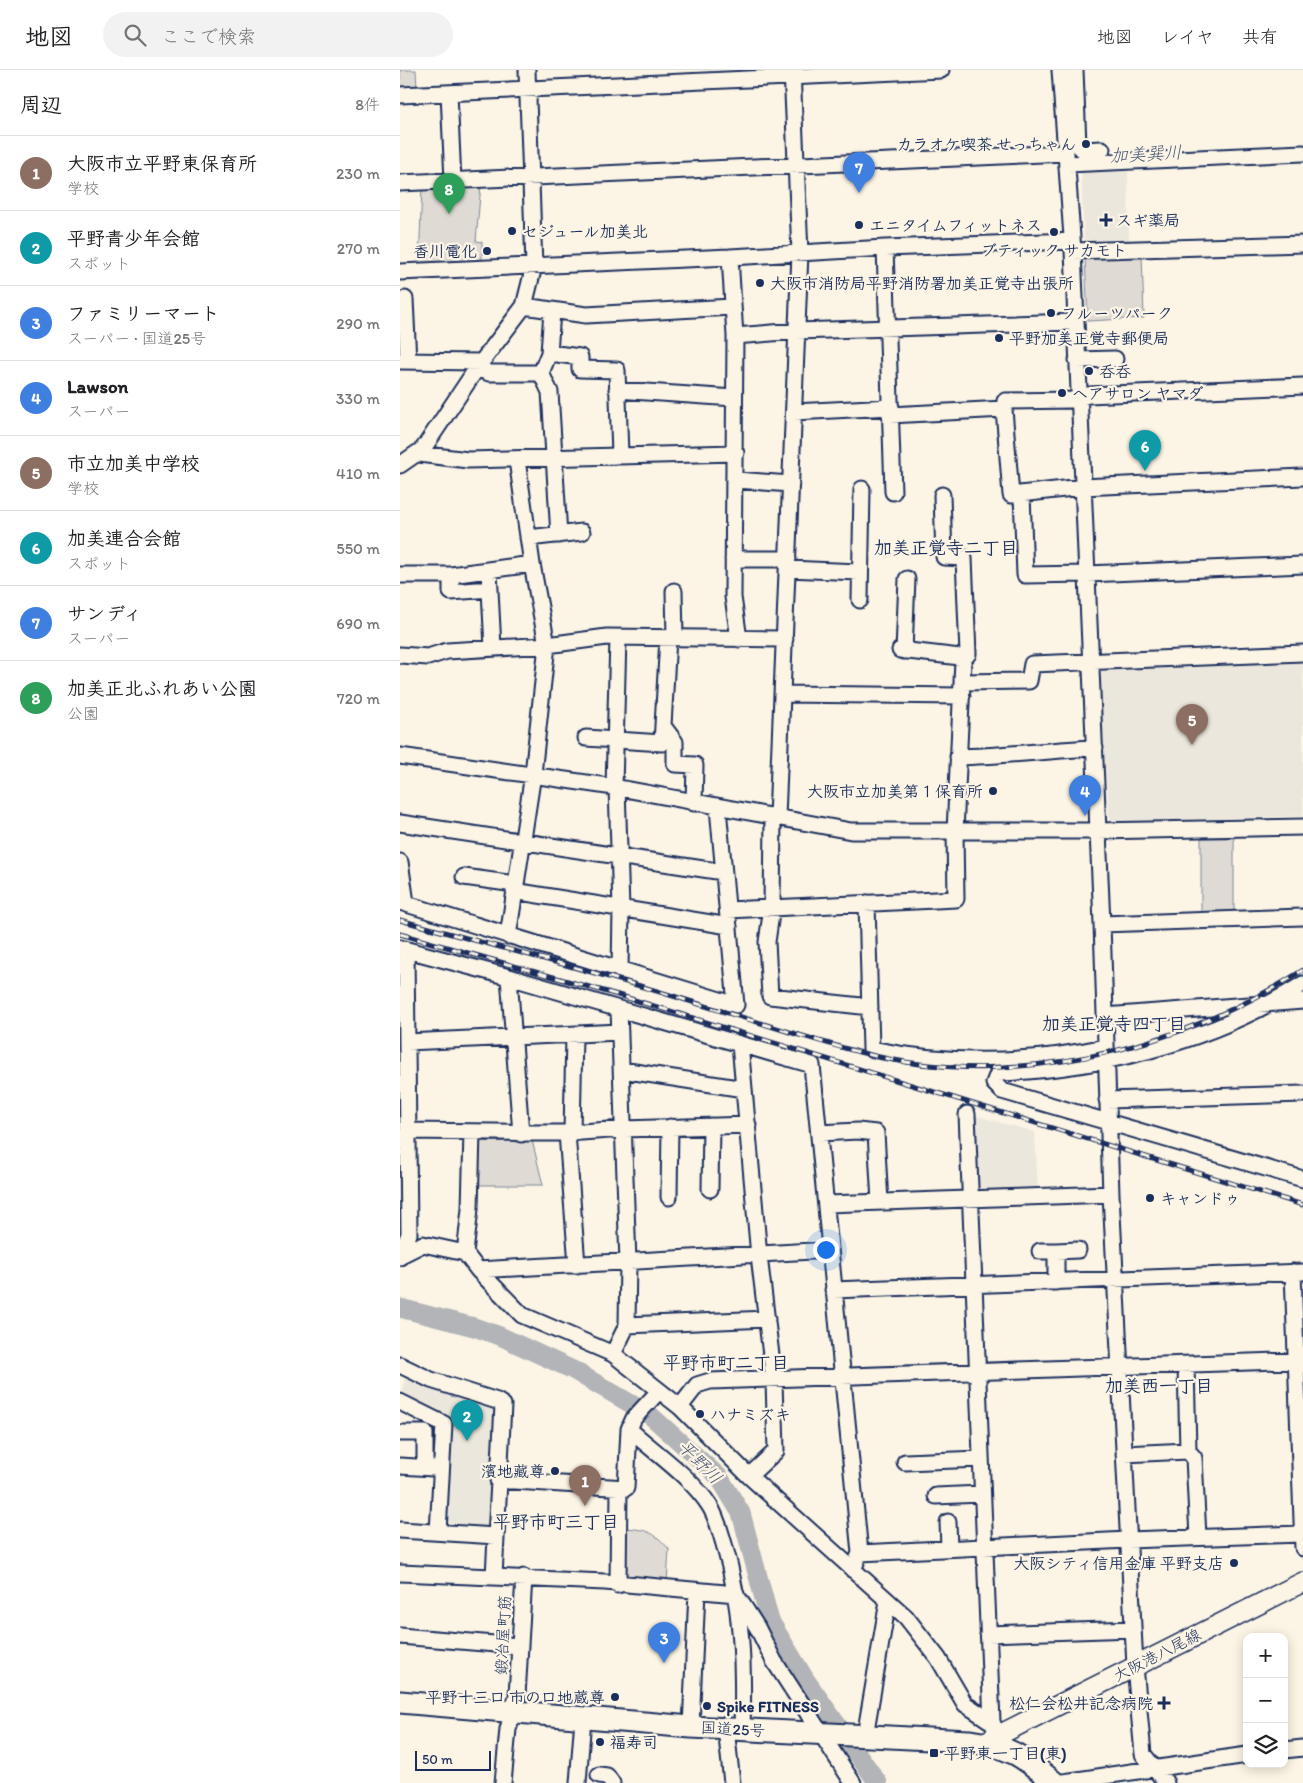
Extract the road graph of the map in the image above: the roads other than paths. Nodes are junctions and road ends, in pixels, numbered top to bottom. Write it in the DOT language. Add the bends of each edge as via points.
graph roads {
  1 [pos="527,70"];
  2 [pos="941,70"];
  3 [pos="1060,70"];
  4 [pos="1075,70"];
  5 [pos="792,74"];
  6 [pos="528,89"];
  7 [pos="449,93"];
  8 [pos="400,95"];
  9 [pos="1070,121"];
  10 [pos="1070,146"];
  11 [pos="1102,149"];
  12 [pos="1303,153"];
  13 [pos="796,165"];
  14 [pos="531,177"];
  15 [pos="453,181"];
  16 [pos="400,183"];
  17 [pos="1303,244"];
  18 [pos="1073,246"];
  19 [pos="885,248"];
  20 [pos="800,253"];
  21 [pos="730,257"];
  22 [pos="534,266"];
  23 [pos="400,272"];
  24 [pos="405,299"];
  25 [pos="524,306"];
  26 [pos="732,307"];
  27 [pos="552,311"];
  28 [pos="1075,322"];
  29 [pos="888,329"];
  30 [pos="797,331"];
  31 [pos="735,336"];
  32 [pos="549,353"];
  33 [pos="1115,358"];
  34 [pos="1077,360"];
  35 [pos="404,361"];
  36 [pos="479,365"];
  37 [pos="541,374"];
  38 [pos="1303,386"];
  39 [pos="617,390"];
  40 [pos="734,398"];
  41 [pos="1079,398"];
  42 [pos="1004,409"];
  43 [pos="890,411"];
  44 [pos="794,412"];
  45 [pos="736,453"];
  46 [pos="419,454"];
  47 [pos="620,455"];
  48 [pos="553,457"];
  49 [pos="517,460"];
  50 [pos="400,465"];
  51 [pos="1303,477"];
  52 [pos="736,480"];
  53 [pos="791,484"];
  54 [pos="1082,487"];
  55 [pos="862,489"];
  56 [pos="893,492"];
  57 [pos="1022,494"];
  58 [pos="942,495"];
  59 [pos="582,532"];
  60 [pos="558,535"];
  61 [pos="528,538"];
  62 [pos="733,559"];
  63 [pos="532,564"];
  64 [pos="788,564"];
  65 [pos="1303,565"];
  66 [pos="489,571"];
  67 [pos="858,572"];
  68 [pos="1087,574"];
  69 [pos="400,575"];
  70 [pos="451,575"];
  71 [pos="907,579"];
  72 [pos="490,589"];
  73 [pos="674,591"];
  74 [pos="860,600"];
  75 [pos="618,638"];
  76 [pos="671,638"];
  77 [pos="739,639"];
  78 [pos="785,639"];
  79 [pos="548,645"];
  80 [pos="493,648"];
  81 [pos="1303,654"];
  82 [pos="400,655"];
  83 [pos="964,660"];
  84 [pos="1090,662"];
  85 [pos="962,689"];
  86 [pos="783,694"];
  87 [pos="663,726"];
  88 [pos="586,738"];
  89 [pos="615,739"];
  90 [pos="1095,748"];
  91 [pos="400,756"];
  92 [pos="958,757"];
  93 [pos="534,774"];
  94 [pos="616,788"];
  95 [pos="694,803"];
  96 [pos="718,808"];
  97 [pos="775,817"];
  98 [pos="400,823"];
  99 [pos="1303,827"];
  100 [pos="1097,831"];
  101 [pos="955,832"];
  102 [pos="522,840"];
  103 [pos="619,855"];
  104 [pos="400,862"];
  105 [pos="723,872"];
  106 [pos="464,877"];
  107 [pos="515,887"];
  108 [pos="403,903"];
  109 [pos="867,903"];
  110 [pos="772,907"];
  111 [pos="621,908"];
  112 [pos="728,910"];
  113 [pos="1303,917"];
  114 [pos="1102,924"];
  115 [pos="729,926"];
  116 [pos="508,936"];
  117 [pos="403,949"];
  118 [pos="620,971"];
  119 [pos="509,977"];
  120 [pos="1303,984"];
  121 [pos="1303,1001"];
  122 [pos="1276,1002"];
  123 [pos="870,1007"];
  124 [pos="619,1009"];
  125 [pos="1105,1016"];
  126 [pos="620,1032"];
  127 [pos="574,1034"];
  128 [pos="512,1038"];
  129 [pos="407,1042"];
  130 [pos="740,1044"];
  131 [pos="1106,1054"];
  132 [pos="622,1070"];
  133 [pos="404,1073"];
  134 [pos="744,1088"];
  135 [pos="1303,1094"];
  136 [pos="1107,1100"];
  137 [pos="967,1114"];
  138 [pos="1108,1123"];
  139 [pos="748,1125"];
  140 [pos="711,1126"];
  141 [pos="670,1128"];
  142 [pos="624,1129"];
  143 [pos="408,1131"];
  144 [pos="472,1132"];
  145 [pos="570,1133"];
  146 [pos="820,1133"];
  147 [pos="521,1134"];
  148 [pos="1303,1179"];
  149 [pos="710,1189"];
  150 [pos="1111,1194"];
  151 [pos="669,1197"];
  152 [pos="970,1198"];
  153 [pos="880,1202"];
  154 [pos="827,1204"];
  155 [pos="830,1250"];
  156 [pos="1078,1250"];
  157 [pos="1040,1251"];
  158 [pos="1056,1251"];
  159 [pos="465,1253"];
  160 [pos="400,1255"];
  161 [pos="759,1256"];
  162 [pos="628,1262"];
  163 [pos="577,1265"];
  164 [pos="478,1270"];
  165 [pos="1298,1272"];
  166 [pos="1115,1280"];
  167 [pos="1056,1282"];
  168 [pos="972,1285"];
  169 [pos="833,1290"];
  170 [pos="767,1319"];
  171 [pos="627,1325"];
  172 [pos="613,1354"];
  173 [pos="1299,1360"];
  174 [pos="400,1365"];
  175 [pos="1186,1365"];
  176 [pos="1120,1367"];
  177 [pos="977,1371"];
  178 [pos="843,1377"];
  179 [pos="774,1380"];
  180 [pos="657,1394"];
  181 [pos="400,1402"];
  182 [pos="680,1407"];
  183 [pos="632,1424"];
  184 [pos="400,1433"];
  185 [pos="1188,1451"];
  186 [pos="1124,1454"];
  187 [pos="980,1459"];
  188 [pos="905,1462"];
  189 [pos="400,1466"];
  190 [pos="425,1467"];
  191 [pos="442,1469"];
  192 [pos="749,1476"];
  193 [pos="498,1480"];
  194 [pos="619,1488"];
  195 [pos="981,1494"];
  196 [pos="936,1496"];
  197 [pos="948,1522"];
  198 [pos="400,1530"];
  199 [pos="438,1532"];
  200 [pos="496,1536"];
  201 [pos="1198,1538"];
  202 [pos="1128,1540"];
  203 [pos="1303,1541"];
  204 [pos="984,1546"];
  205 [pos="949,1548"];
  206 [pos="860,1553"];
  207 [pos="853,1570"];
  208 [pos="400,1573"];
  209 [pos="494,1576"];
  210 [pos="524,1577"];
  211 [pos="1303,1582"];
  212 [pos="618,1585"];
  213 [pos="697,1591"];
  214 [pos="736,1594"];
  215 [pos="888,1601"];
  216 [pos="1133,1629"];
  217 [pos="988,1634"];
  218 [pos="400,1636"];
  219 [pos="519,1646"];
  220 [pos="1135,1666"];
  221 [pos="400,1702"];
  222 [pos="512,1713"];
  223 [pos="583,1718"];
  224 [pos="691,1726"];
  225 [pos="734,1729"];
  226 [pos="820,1734"];
  227 [pos="991,1734"];
  228 [pos="865,1736"];
  229 [pos="1303,1748"];
  230 [pos="1288,1750"];
  231 [pos="1243,1756"];
  232 [pos="1154,1767"];
  233 [pos="503,1783"];
  234 [pos="578,1783"];
  235 [pos="732,1783"];
  236 [pos="854,1783"];
  237 [pos="1056,1783"];
  238 [pos="1166,1783"];
  1 -- 6 [label="street"];
  2 -- 5 [label="street"];
  3 -- 9 [label="street"];
  4 -- 9 [label="street"];
  5 -- 6 [label="street"];
  5 -- 13 [label="street"];
  6 -- 7 [label="street"];
  6 -- 14 [label="street"];
  7 -- 8 [label="street"];
  7 -- 15 [label="street"];
  9 -- 10 [label="street"];
  10 -- 11 [label="street" via="1083,150"];
  10 -- 12 [label="street"];
  10 -- 13 [label="street"];
  10 -- 18 [label="street"];
  13 -- 14 [label="street"];
  13 -- 20 [label="street"];
  14 -- 15 [label="street"];
  14 -- 22 [label="street"];
  15 -- 16 [label="street"];
  17 -- 18 [label="street"];
  18 -- 19 [label="street"];
  18 -- 28 [label="street"];
  19 -- 20 [label="street"];
  19 -- 29 [label="street"];
  20 -- 21 [label="street"];
  20 -- 30 [label="street"];
  21 -- 22 [label="street"];
  21 -- 26 [label="street"];
  22 -- 23 [label="street"];
  22 -- 25 [label="street"];
  24 -- 35 [label="street"];
  25 -- 27 [label="street"];
  25 -- 36 [label="street"];
  26 -- 27 [label="street" via="586,315"];
  26 -- 31 [label="street"];
  27 -- 32 [label="street"];
  28 -- 29 [label="street"];
  28 -- 34 [label="street"];
  29 -- 30 [label="street"];
  29 -- 43 [label="street"];
  30 -- 31 [label="street"];
  30 -- 44 [label="street"];
  31 -- 40 [label="street"];
  32 -- 37 [label="street"];
  32 -- 39 [label="street" via="580,357 580,369 617,370"];
  33 -- 34 [label="street"];
  34 -- 41 [label="street"];
  35 -- 36 [label="street"];
  36 -- 37 [label="street" via="489,374"];
  36 -- 46 [label="street"];
  37 -- 48 [label="street" via="550,392"];
  38 -- 41 [label="street"];
  39 -- 40 [label="street"];
  39 -- 47 [label="street"];
  40 -- 45 [label="street"];
  41 -- 42 [label="street" via="1005,401"];
  41 -- 54 [label="street"];
  42 -- 43 [label="street"];
  42 -- 57 [label="street" via="1012,495"];
  43 -- 44 [label="street"];
  43 -- 56 [label="street"];
  44 -- 53 [label="street"];
  45 -- 47 [label="street"];
  45 -- 52 [label="street"];
  46 -- 49 [label="street" via="468,460"];
  46 -- 50 [label="street"];
  47 -- 48 [label="street"];
  48 -- 49 [label="street"];
  48 -- 60 [label="street"];
  49 -- 61 [label="street"];
  51 -- 54 [label="street"];
  52 -- 53 [label="street"];
  52 -- 62 [label="street"];
  53 -- 64 [label="street"];
  54 -- 57 [label="street"];
  54 -- 68 [label="street"];
  55 -- 67 [label="street"];
  57 -- 68 [label="street" via="1025,575"];
  58 -- 83 [label="street" via="944,557 964,558 968,654"];
  59 -- 60 [label="street"];
  60 -- 61 [label="street"];
  61 -- 63 [label="street"];
  62 -- 64 [label="street"];
  62 -- 77 [label="street" via="733,597"];
  63 -- 66 [label="street"];
  63 -- 79 [label="street"];
  64 -- 67 [label="street"];
  64 -- 78 [label="street"];
  65 -- 68 [label="street"];
  66 -- 70 [label="street"];
  66 -- 72 [label="street"];
  67 -- 74 [label="street"];
  68 -- 84 [label="street"];
  69 -- 70 [label="street"];
  70 -- 72 [label="street" via="451,592"];
  71 -- 83 [label="street" via="902,651 960,656"];
  72 -- 80 [label="street"];
  73 -- 76 [label="street"];
  75 -- 76 [label="street"];
  75 -- 79 [label="street"];
  75 -- 89 [label="street"];
  76 -- 77 [label="street"];
  76 -- 87 [label="street"];
  77 -- 78 [label="street"];
  78 -- 86 [label="street"];
  79 -- 80 [label="street"];
  79 -- 93 [label="street"];
  80 -- 82 [label="street" via="447,651 428,657"];
  81 -- 84 [label="street"];
  83 -- 85 [label="street"];
  84 -- 85 [label="street" via="1032,664 1029,681"];
  84 -- 90 [label="street"];
  85 -- 86 [label="street"];
  85 -- 92 [label="street"];
  86 -- 97 [label="street"];
  87 -- 89 [label="street" via="662,743"];
  87 -- 95 [label="street" via="675,742 675,764 695,765"];
  88 -- 89 [label="street"];
  89 -- 94 [label="street"];
  90 -- 92 [label="street"];
  90 -- 100 [label="street"];
  91 -- 93 [label="street"];
  92 -- 101 [label="street"];
  93 -- 94 [label="street"];
  93 -- 102 [label="street"];
  94 -- 95 [label="street"];
  94 -- 103 [label="street"];
  95 -- 96 [label="street"];
  96 -- 97 [label="street"];
  96 -- 105 [label="street"];
  97 -- 101 [label="street" via="851,831"];
  97 -- 110 [label="street"];
  98 -- 102 [label="street"];
  99 -- 100 [label="street"];
  100 -- 101 [label="street"];
  100 -- 114 [label="street"];
  101 -- 109 [label="street" via="956,899"];
  102 -- 103 [label="street"];
  102 -- 107 [label="street"];
  103 -- 105 [label="street"];
  103 -- 111 [label="street"];
  104 -- 108 [label="street"];
  105 -- 112 [label="street"];
  106 -- 107 [label="street"];
  107 -- 111 [label="street"];
  107 -- 116 [label="street"];
  108 -- 116 [label="street"];
  109 -- 110 [label="street"];
  109 -- 123 [label="street"];
  110 -- 112 [label="street"];
  110 -- 123 [label="street" via="767,942 770,996"];
  111 -- 115 [label="street"];
  111 -- 118 [label="street"];
  112 -- 115 [label="street"];
  113 -- 114 [label="street"];
  114 -- 125 [label="street"];
  115 -- 118 [label="street" via="736,1005"];
  116 -- 118 [label="street"];
  117 -- 119 [label="street"];
  117 -- 129 [label="street"];
  119 -- 124 [label="street"];
  119 -- 128 [label="street"];
  120 -- 122 [label="street"];
  121 -- 122 [label="street"];
  122 -- 125 [label="street"];
  122 -- 131 [label="street" via="1184,1042"];
  123 -- 131 [label="street" via="871,1049 917,1058 1013,1060"];
  124 -- 126 [label="street"];
  124 -- 130 [label="street"];
  125 -- 131 [label="street"];
  126 -- 127 [label="street"];
  126 -- 132 [label="street"];
  127 -- 128 [label="street"];
  127 -- 145 [label="street"];
  128 -- 129 [label="street"];
  128 -- 147 [label="street"];
  129 -- 133 [label="street"];
  130 -- 134 [label="street"];
  130 -- 146 [label="street" via="812,1065"];
  131 -- 136 [label="street"];
  131 -- 138 [label="street" via="1050,1071 998,1073 994,1083 1002,1091"];
  132 -- 134 [label="street"];
  132 -- 142 [label="street"];
  133 -- 143 [label="street"];
  134 -- 139 [label="street"];
  135 -- 136 [label="street"];
  136 -- 138 [label="street"];
  137 -- 152 [label="street"];
  138 -- 148 [label="street"];
  138 -- 150 [label="street"];
  139 -- 140 [label="street"];
  139 -- 161 [label="street"];
  140 -- 141 [label="street"];
  140 -- 149 [label="street"];
  141 -- 142 [label="street"];
  141 -- 151 [label="street"];
  142 -- 145 [label="street"];
  142 -- 162 [label="street"];
  143 -- 144 [label="street"];
  143 -- 160 [label="street" via="409,1234"];
  144 -- 147 [label="street"];
  144 -- 159 [label="street"];
  145 -- 147 [label="street"];
  145 -- 163 [label="street"];
  146 -- 153 [label="street" via="876,1133"];
  146 -- 154 [label="street"];
  150 -- 152 [label="street"];
  150 -- 166 [label="street"];
  152 -- 153 [label="street"];
  152 -- 168 [label="street"];
  153 -- 154 [label="street"];
  154 -- 155 [label="street"];
  155 -- 161 [label="street"];
  155 -- 169 [label="street"];
  156 -- 158 [label="street"];
  157 -- 158 [label="street"];
  158 -- 167 [label="street"];
  159 -- 160 [label="street" via="423,1244"];
  159 -- 164 [label="street"];
  161 -- 162 [label="street"];
  161 -- 170 [label="street"];
  162 -- 163 [label="street"];
  162 -- 171 [label="street"];
  163 -- 164 [label="street"];
  164 -- 172 [label="street" via="522,1315"];
  165 -- 166 [label="street"];
  165 -- 173 [label="street"];
  166 -- 167 [label="street"];
  166 -- 176 [label="street"];
  167 -- 168 [label="street"];
  168 -- 169 [label="street"];
  168 -- 177 [label="street"];
  169 -- 178 [label="street"];
  170 -- 171 [label="street"];
  170 -- 179 [label="street"];
  171 -- 172 [label="street"];
  172 -- 180 [label="street"];
  173 -- 175 [label="street"];
  173 -- 203 [label="street"];
  174 -- 193 [label="street" via="431,1380 497,1400 502,1405"];
  175 -- 176 [label="street"];
  175 -- 185 [label="street"];
  176 -- 177 [label="street"];
  176 -- 186 [label="street"];
  177 -- 178 [label="street"];
  177 -- 187 [label="street"];
  178 -- 179 [label="street"];
  178 -- 206 [label="street"];
  179 -- 182 [label="street" via="697,1385"];
  179 -- 192 [label="street" via="776,1451"];
  180 -- 182 [label="street"];
  180 -- 183 [label="street"];
  181 -- 191 [label="street" via="444,1424"];
  182 -- 192 [label="street"];
  183 -- 194 [label="street" via="626,1488"];
  183 -- 214 [label="street" via="709,1505 717,1521"];
  184 -- 190 [label="street" via="425,1433"];
  185 -- 186 [label="street"];
  185 -- 201 [label="street" via="1194,1458"];
  186 -- 202 [label="street"];
  187 -- 188 [label="street"];
  187 -- 195 [label="street"];
  189 -- 190 [label="street"];
  190 -- 191 [label="street"];
  191 -- 199 [label="street"];
  192 -- 207 [label="street"];
  193 -- 194 [label="street"];
  193 -- 200 [label="street"];
  194 -- 212 [label="street"];
  195 -- 196 [label="street"];
  195 -- 204 [label="street"];
  197 -- 205 [label="street"];
  198 -- 199 [label="street"];
  199 -- 200 [label="street"];
  200 -- 209 [label="street"];
  201 -- 202 [label="street"];
  201 -- 203 [label="street"];
  202 -- 204 [label="street"];
  202 -- 216 [label="street"];
  204 -- 205 [label="street"];
  204 -- 217 [label="street"];
  205 -- 206 [label="street"];
  206 -- 207 [label="street"];
  207 -- 215 [label="street"];
  208 -- 209 [label="street"];
  209 -- 210 [label="street"];
  210 -- 212 [label="street"];
  210 -- 219 [label="street, 鍛冶屋町筋"];
  211 -- 220 [label="main road, 大阪港八尾線"];
  212 -- 213 [label="street"];
  213 -- 214 [label="street"];
  213 -- 224 [label="street"];
  214 -- 225 [label="street" via="743,1673"];
  214 -- 226 [label="street"];
  215 -- 227 [label="street" via="906,1617 938,1658 965,1704"];
  215 -- 228 [label="street"];
  216 -- 217 [label="street"];
  216 -- 220 [label="street"];
  217 -- 227 [label="street"];
  218 -- 219 [label="street"];
  219 -- 222 [label="street, 鍛冶屋町筋" via="517,1696"];
  220 -- 227 [label="main road, 大阪港八尾線"];
  220 -- 232 [label="street" via="1143,1754"];
  221 -- 222 [label="highway, 国道25号"];
  222 -- 223 [label="highway, 国道25号"];
  222 -- 233 [label="street, 鍛冶屋町筋"];
  223 -- 224 [label="highway, 国道25号"];
  223 -- 234 [label="street"];
  224 -- 225 [label="highway, 国道25号"];
  225 -- 226 [label="highway, 国道25号"];
  225 -- 235 [label="street"];
  226 -- 228 [label="highway, 国道25号"];
  226 -- 236 [label="street"];
  227 -- 228 [label="highway, 国道25号"];
  227 -- 237 [label="highway, 国道25号"];
  229 -- 230 [label="street"];
  231 -- 232 [label="street"];
  232 -- 237 [label="street"];
  232 -- 238 [label="street"];
}
